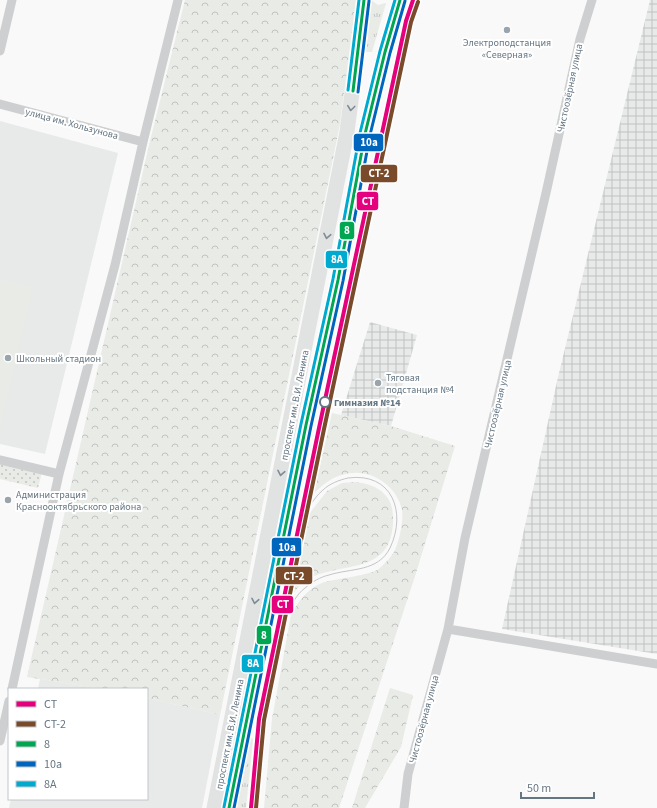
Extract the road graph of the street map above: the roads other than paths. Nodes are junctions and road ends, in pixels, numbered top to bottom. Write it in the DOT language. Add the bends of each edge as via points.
graph roads {
  1 [pos="12,0"];
  2 [pos="178,0"];
  3 [pos="364,0"];
  4 [pos="400,0"];
  5 [pos="592,0"];
  6 [pos="0,51"];
  7 [pos="0,104"];
  8 [pos="143,142"];
  9 [pos="0,460"];
  10 [pos="59,474"];
  11 [pos="448,629"];
  12 [pos="657,664"];
  13 [pos="12,688"];
  14 [pos="8,705"];
  15 [pos="0,741"];
  16 [pos="214,808"];
  17 [pos="229,808"];
  18 [pos="404,808"];
  1 -- 6 [label="street"];
  2 -- 8 [label="street"];
  3 -- 16 [label="main road, проспект им. В.И. Ленина, one-way" via="348,132"];
  4 -- 17 [label="main road, проспект им. В.И. Ленина" via="365,134 338,280 306,425"];
  5 -- 11 [label="street, Чистоозёрная улица" via="580,39 465,538"];
  7 -- 8 [label="street, улица им. Хользунова"];
  8 -- 10 [label="street" via="115,265"];
  9 -- 10 [label="street"];
  10 -- 13 [label="street"];
  11 -- 12 [label="street"];
  11 -- 18 [label="street, Чистоозёрная улица" via="408,774"];
  14 -- 15 [label="street"];
}
